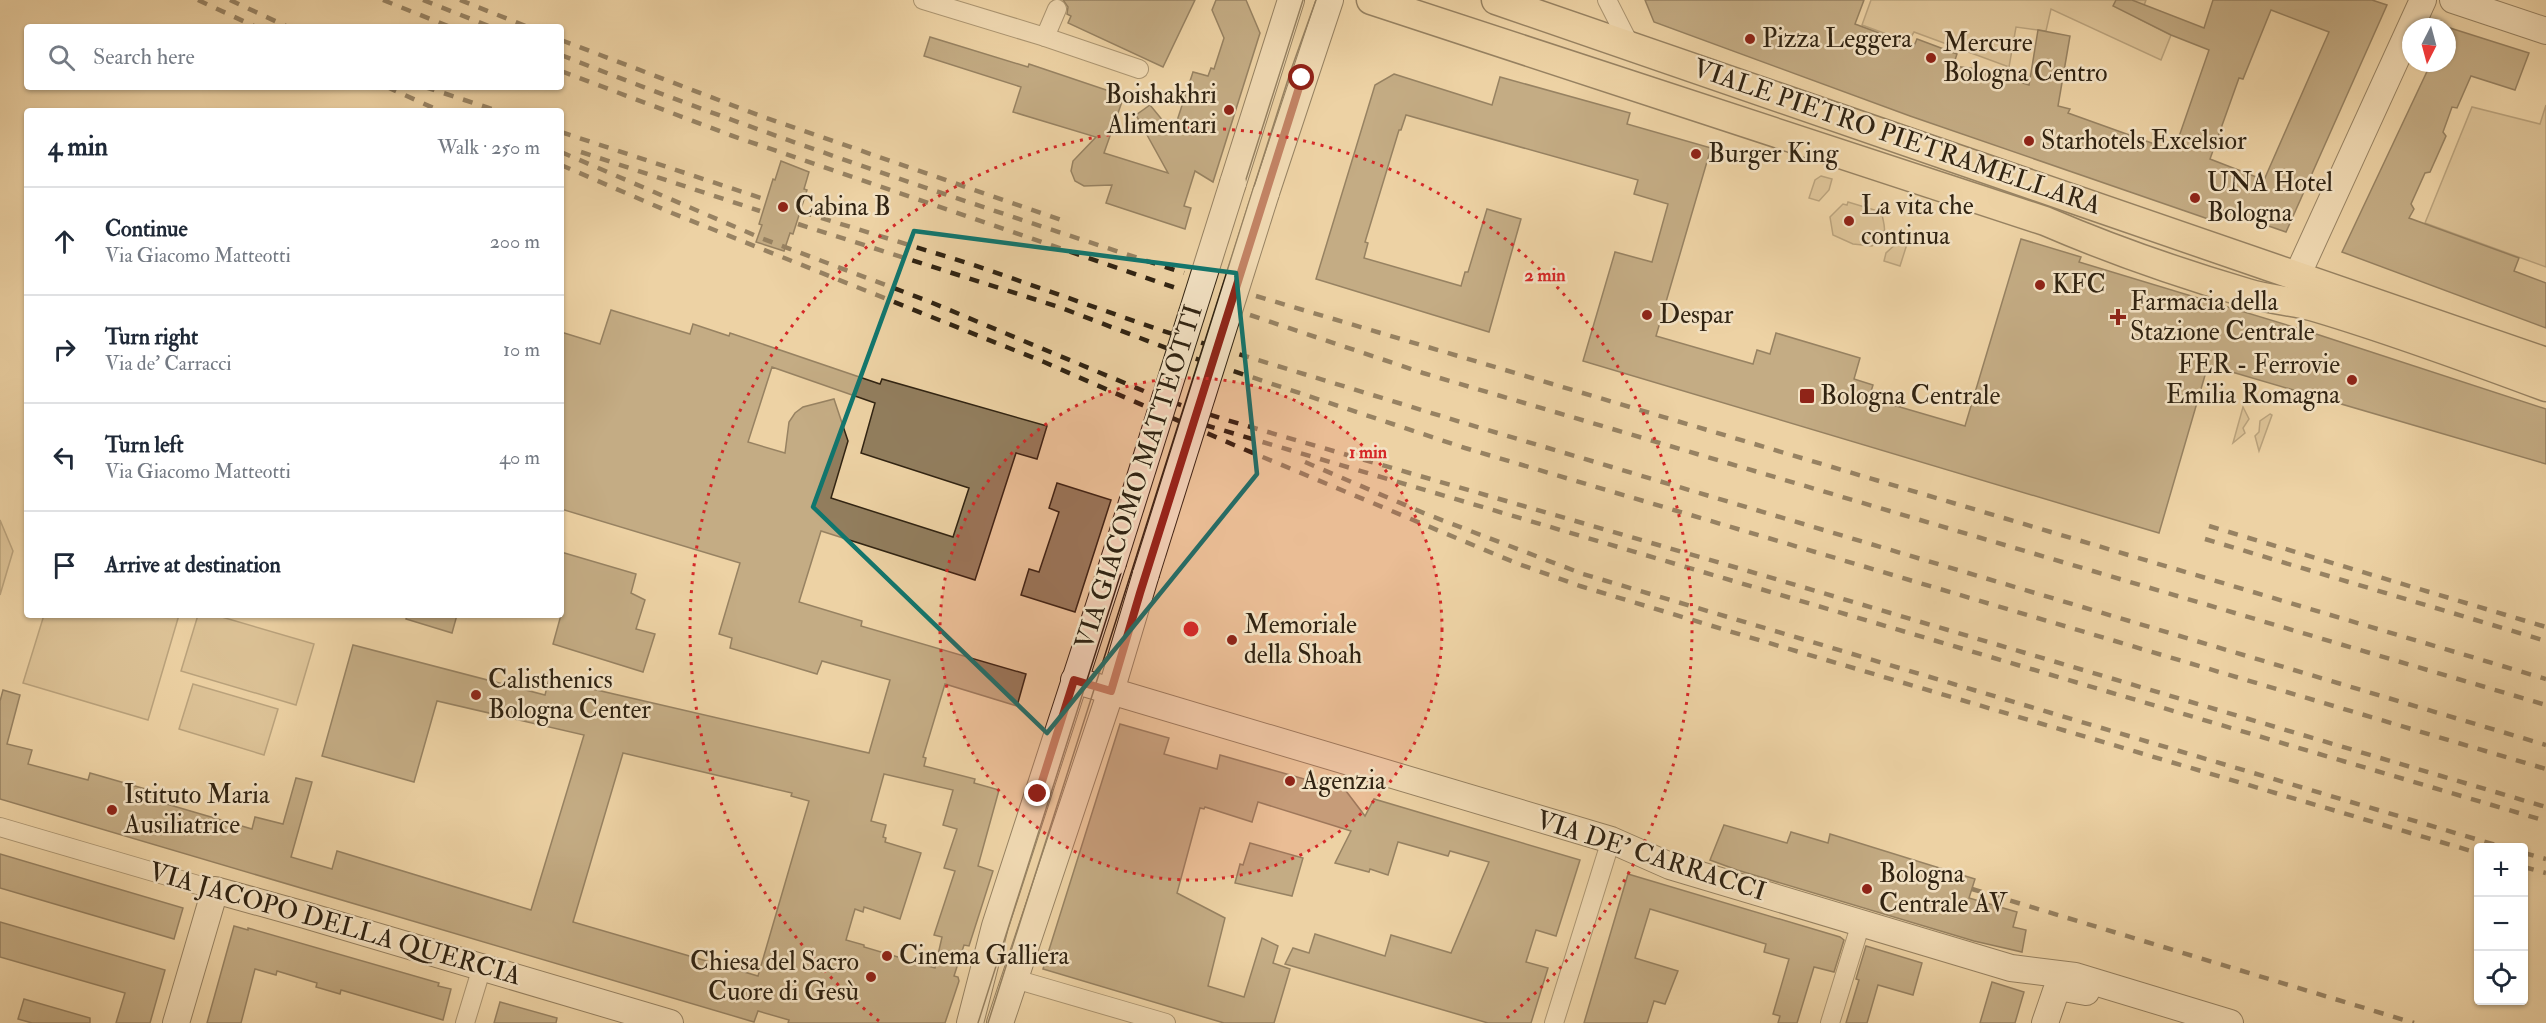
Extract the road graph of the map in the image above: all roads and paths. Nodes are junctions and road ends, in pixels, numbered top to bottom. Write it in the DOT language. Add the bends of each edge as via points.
graph roads {
  1 [pos="922,0"];
  2 [pos="1291,0"];
  3 [pos="1330,0"];
  4 [pos="1371,0"];
  5 [pos="1496,0"];
  6 [pos="1607,0"];
  7 [pos="2423,0"];
  8 [pos="2453,0"];
  9 [pos="1058,9"];
  10 [pos="2546,31"];
  11 [pos="1045,37"];
  12 [pos="1630,45"];
  13 [pos="1139,69"];
  14 [pos="2045,221"];
  15 [pos="2297,276"];
  16 [pos="2546,362"];
  17 [pos="2546,387"];
  18 [pos="1074,680"];
  19 [pos="1111,691"];
  20 [pos="0,827"];
  21 [pos="1611,840"];
  22 [pos="215,890"];
  23 [pos="1861,923"];
  24 [pos="482,967"];
  25 [pos="1015,979"];
  26 [pos="176,1023"];
  27 [pos="465,1023"];
  28 [pos="669,1023"];
  29 [pos="970,1023"];
  30 [pos="1000,1023"];
  31 [pos="1166,1023"];
  32 [pos="1554,1023"];
  33 [pos="1830,1023"];
  34 [pos="2045,1023"];
  35 [pos="2191,1023"];
  36 [pos="2230,1023"];
  1 -- 11 [label="street"];
  2 -- 18 [label="street, VIA GIACOMO MATTEOTTI, bridge"];
  3 -- 19 [label="street, VIA GIACOMO MATTEOTTI, bridge"];
  4 -- 14 [label="main road, VIALE PIETRO PIETRAMELLARA"];
  5 -- 12 [label="main road, VIALE PIETRO PIETRAMELLARA"];
  6 -- 12 [label="street"];
  7 -- 15 [label="street"];
  8 -- 10 [label="street"];
  9 -- 11 [label="street"];
  11 -- 13 [label="street"];
  12 -- 15 [label="main road, VIALE PIETRO PIETRAMELLARA"];
  14 -- 15 [label="main road, VIALE PIETRO PIETRAMELLARA" via="2094,230 2261,286 2283,287"];
  14 -- 17 [label="main road, VIALE PIETRO PIETRAMELLARA" via="2245,293 2328,311"];
  15 -- 16 [label="main road, VIALE PIETRO PIETRAMELLARA"];
  18 -- 19 [label="street, VIA DE' CARRACCI"];
  18 -- 29 [label="street, VIA GIACOMO MATTEOTTI" via="995,926"];
  19 -- 21 [label="street, VIA DE' CARRACCI"];
  19 -- 25 [label="street, VIA GIACOMO MATTEOTTI"];
  20 -- 22 [label="street, VIA JACOPO DELLA QUERCIA"];
  21 -- 23 [label="street, VIA DE' CARRACCI" via="1670,866"];
  21 -- 32 [label="street"];
  22 -- 24 [label="street, VIA JACOPO DELLA QUERCIA"];
  22 -- 26 [label="street"];
  23 -- 33 [label="street"];
  23 -- 36 [label="street, VIA DE' CARRACCI" via="2011,968 2082,978"];
  24 -- 27 [label="street"];
  24 -- 28 [label="street, VIA JACOPO DELLA QUERCIA"];
  25 -- 30 [label="street, VIA GIACOMO MATTEOTTI"];
  25 -- 31 [label="street"];
  34 -- 35 [label="street" via="2053,994 2064,988"];
}
